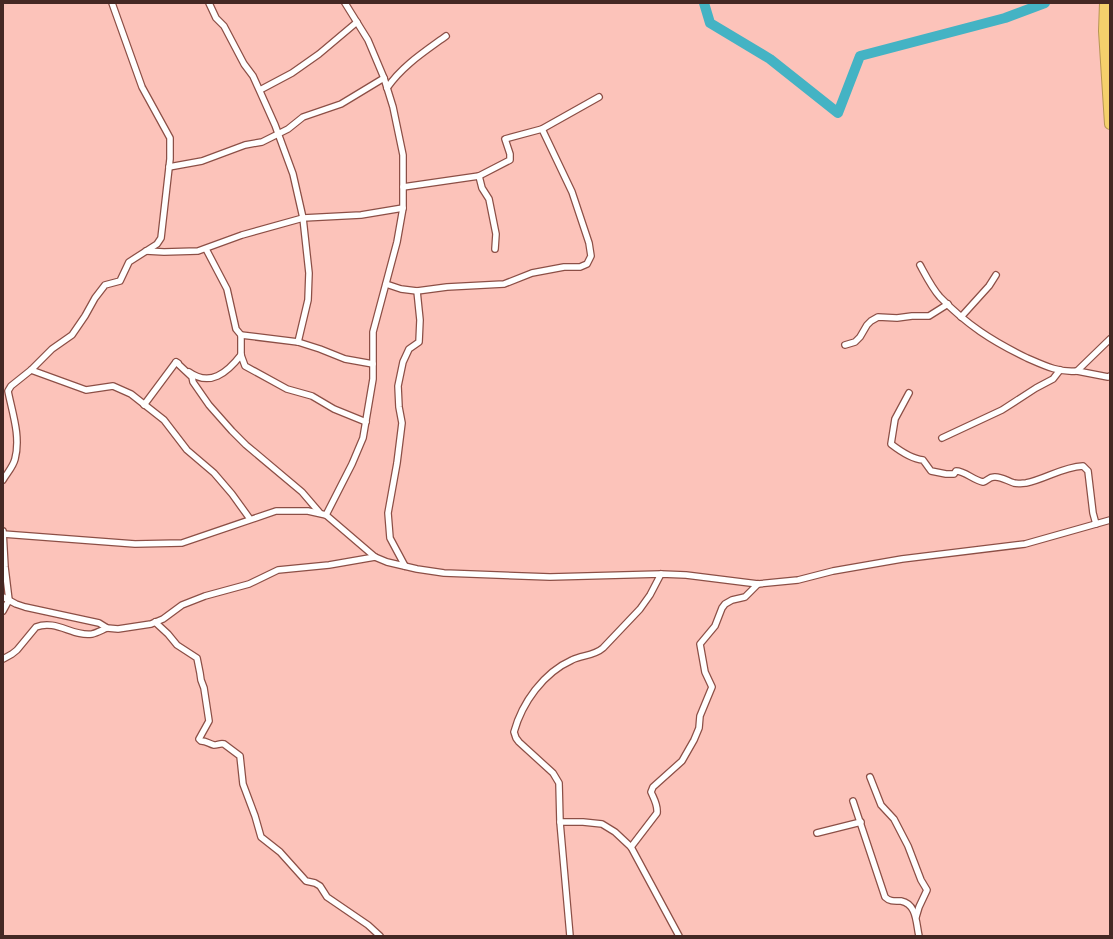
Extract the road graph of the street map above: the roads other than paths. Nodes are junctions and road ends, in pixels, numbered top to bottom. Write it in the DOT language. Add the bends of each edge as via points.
graph roads {
  1 [pos="112,3"];
  2 [pos="209,3"];
  3 [pos="345,3"];
  4 [pos="1105,3"];
  5 [pos="357,22"];
  6 [pos="446,36"];
  7 [pos="384,78"];
  8 [pos="387,88"];
  9 [pos="260,90"];
  10 [pos="599,97"];
  11 [pos="1110,124"];
  12 [pos="542,128"];
  13 [pos="278,134"];
  14 [pos="168,167"];
  15 [pos="479,176"];
  16 [pos="403,187"];
  17 [pos="403,208"];
  18 [pos="303,218"];
  19 [pos="206,248"];
  20 [pos="495,249"];
  21 [pos="146,251"];
  22 [pos="920,265"];
  23 [pos="996,275"];
  24 [pos="386,284"];
  25 [pos="417,291"];
  26 [pos="948,304"];
  27 [pos="961,317"];
  28 [pos="241,335"];
  29 [pos="1110,339"];
  30 [pos="298,342"];
  31 [pos="845,345"];
  32 [pos="241,355"];
  33 [pos="176,362"];
  34 [pos="374,364"];
  35 [pos="31,370"];
  36 [pos="1060,370"];
  37 [pos="1077,371"];
  38 [pos="1110,376"];
  39 [pos="5,391"];
  40 [pos="909,393"];
  41 [pos="144,405"];
  42 [pos="366,422"];
  43 [pos="942,438"];
  44 [pos="3,480"];
  45 [pos="320,513"];
  46 [pos="326,515"];
  47 [pos="250,519"];
  48 [pos="1110,520"];
  49 [pos="1096,524"];
  50 [pos="3,533"];
  51 [pos="375,557"];
  52 [pos="405,566"];
  53 [pos="661,574"];
  54 [pos="758,584"];
  55 [pos="3,596"];
  56 [pos="9,600"];
  57 [pos="3,611"];
  58 [pos="155,622"];
  59 [pos="107,628"];
  60 [pos="3,659"];
  61 [pos="870,777"];
  62 [pos="853,801"];
  63 [pos="560,822"];
  64 [pos="861,822"];
  65 [pos="817,834"];
  66 [pos="631,847"];
  67 [pos="916,918"];
  68 [pos="380,936"];
  69 [pos="570,936"];
  70 [pos="678,936"];
  71 [pos="919,936"];
  1 -- 14 [label="street" via="142,87 170,138"];
  2 -- 9 [label="street"];
  3 -- 5 [label="street"];
  4 -- 11 [label="highway" via="1104,31"];
  5 -- 7 [label="street" via="368,40"];
  5 -- 9 [label="street" via="320,54"];
  6 -- 8 [label="street" via="407,64"];
  7 -- 8 [label="street"];
  7 -- 13 [label="street" via="341,104 303,117"];
  8 -- 16 [label="street" via="397,121 403,155"];
  9 -- 13 [label="street"];
  10 -- 12 [label="street"];
  12 -- 15 [label="street" via="505,139 510,160"];
  12 -- 25 [label="street" via="572,192 589,243 590,256 587,264 532,273 504,284"];
  13 -- 14 [label="street" via="262,142 245,145 202,161"];
  13 -- 18 [label="street" via="293,174"];
  14 -- 21 [label="street" via="161,238"];
  15 -- 16 [label="street"];
  15 -- 20 [label="street" via="482,188 489,199 496,234"];
  16 -- 17 [label="street"];
  17 -- 18 [label="street" via="361,215"];
  17 -- 24 [label="street"];
  18 -- 19 [label="street"];
  18 -- 30 [label="street" via="309,273 308,300"];
  19 -- 21 [label="street" via="198,251"];
  19 -- 28 [label="street" via="227,289 236,329"];
  21 -- 35 [label="street" via="129,262 120,281 105,285 72,334"];
  22 -- 26 [label="street" via="936,292"];
  23 -- 27 [label="street"];
  24 -- 25 [label="street"];
  24 -- 34 [label="street" via="373,332"];
  25 -- 52 [label="street" via="419,342 410,349 402,362 398,386 402,422 388,513 390,538"];
  26 -- 27 [label="street"];
  26 -- 31 [label="street" via="929,316 878,317 867,325 860,338"];
  27 -- 36 [label="street" via="985,336 1006,348 1048,368"];
  28 -- 30 [label="street"];
  28 -- 32 [label="street"];
  29 -- 37 [label="street"];
  30 -- 34 [label="street" via="345,359"];
  32 -- 33 [label="street" via="224,373 207,379 197,377"];
  32 -- 42 [label="street" via="247,368 292,391 312,396 334,409"];
  33 -- 41 [label="street"];
  33 -- 45 [label="street" via="192,377 205,399 232,431 302,492"];
  34 -- 42 [label="street"];
  35 -- 39 [label="street"];
  35 -- 41 [label="street" via="86,390 113,386 131,394"];
  36 -- 37 [label="street"];
  36 -- 43 [label="street" via="1052,379 1002,410"];
  37 -- 38 [label="street"];
  39 -- 44 [label="street" via="15,425 17,444 13,466"];
  40 -- 49 [label="street" via="896,419 891,444 923,460 930,472 954,474 960,471 983,482 994,476 1016,484 1042,478 1072,466 1083,466 1088,471"];
  41 -- 47 [label="street" via="164,420 187,450 214,473"];
  42 -- 46 [label="street" via="352,464"];
  45 -- 46 [label="street"];
  45 -- 47 [label="street" via="284,510"];
  46 -- 51 [label="street"];
  47 -- 50 [label="street" via="182,543 135,544"];
  48 -- 49 [label="street"];
  49 -- 54 [label="street" via="1024,544 902,559 798,580"];
  50 -- 56 [label="street"];
  51 -- 52 [label="street"];
  51 -- 58 [label="street" via="278,570 249,584 182,605"];
  52 -- 53 [label="street" via="444,573 550,577"];
  53 -- 54 [label="street"];
  53 -- 63 [label="street" via="640,609 603,648 597,653 572,660 539,683 515,727 516,738 555,775 558,783"];
  54 -- 66 [label="street" via="744,597 732,600 722,608 715,626 700,644 705,672 712,687 700,716 698,732 682,761 653,787 651,792 658,808 657,813"];
  55 -- 56 [label="street"];
  56 -- 57 [label="street"];
  56 -- 59 [label="street" via="25,607 99,623"];
  58 -- 59 [label="street" via="130,628"];
  58 -- 68 [label="street" via="177,645 197,658 209,721 199,739 214,745 222,743 239,754 243,784 261,837 280,852 306,881 320,886 327,897"];
  59 -- 60 [label="street" via="94,634 85,634 74,633 61,626 41,625 36,627 12,654"];
  61 -- 67 [label="street" via="881,805 894,820 908,846 927,890"];
  62 -- 64 [label="street"];
  63 -- 66 [label="street" via="602,824"];
  63 -- 69 [label="street"];
  64 -- 65 [label="street"];
  64 -- 67 [label="street" via="885,897 910,905"];
  66 -- 70 [label="street"];
  67 -- 71 [label="street"];
}
